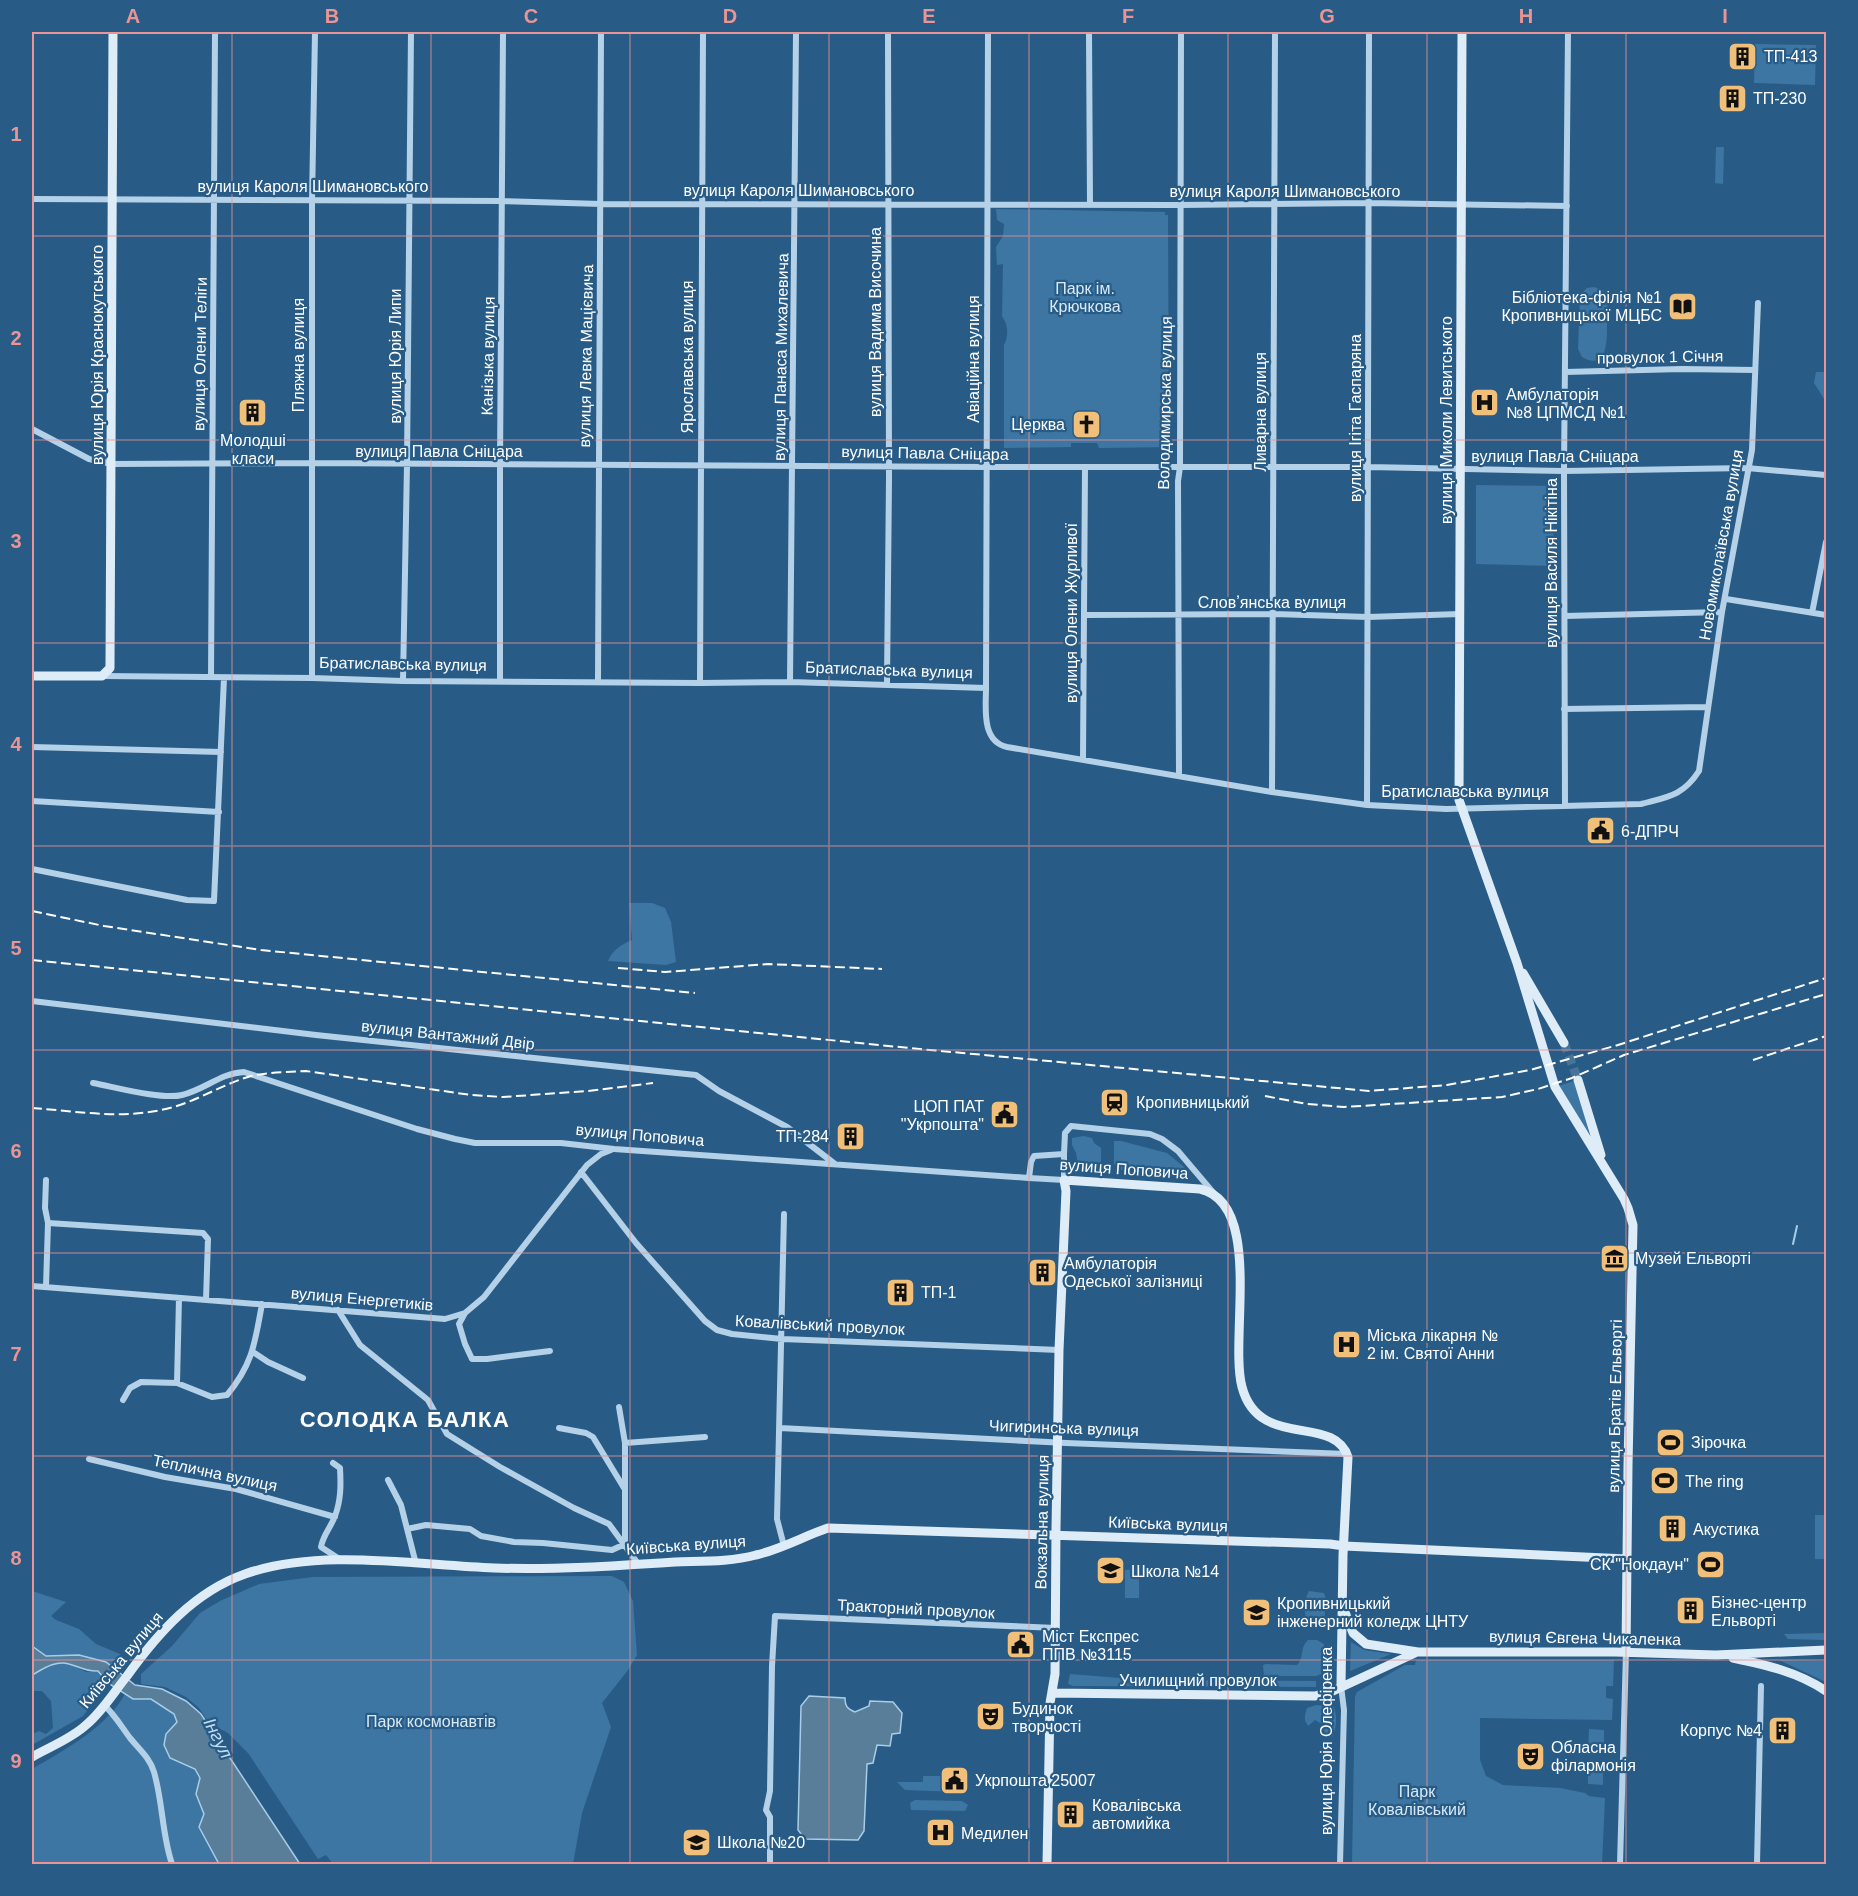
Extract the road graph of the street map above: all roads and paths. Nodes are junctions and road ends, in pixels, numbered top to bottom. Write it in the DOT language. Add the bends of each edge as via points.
graph roads {
  1 [pos="113,32"];
  2 [pos="215,32"];
  3 [pos="315,32"];
  4 [pos="411,32"];
  5 [pos="503,32"];
  6 [pos="601,32"];
  7 [pos="703,32"];
  8 [pos="796,32"];
  9 [pos="888,32"];
  10 [pos="988,32"];
  11 [pos="1089,32"];
  12 [pos="1181,32"];
  13 [pos="1275,32"];
  14 [pos="1369,32"];
  15 [pos="1462,32"];
  16 [pos="1568,32"];
  17 [pos="32,199"];
  18 [pos="113,199"];
  19 [pos="215,199"];
  20 [pos="312,201"];
  21 [pos="409,201"];
  22 [pos="503,201"];
  23 [pos="701,203"];
  24 [pos="795,203"];
  25 [pos="889,203"];
  26 [pos="1274,203"];
  27 [pos="1368,203"];
  28 [pos="601,204"];
  29 [pos="988,204"];
  30 [pos="1090,205"];
  31 [pos="1180,205"];
  32 [pos="1461,206"];
  33 [pos="1567,206"];
  34 [pos="1758,303"];
  35 [pos="1755,370"];
  36 [pos="1565,372"];
  37 [pos="32,429"];
  38 [pos="212,463"];
  39 [pos="312,463"];
  40 [pos="112,464"];
  41 [pos="598,464"];
  42 [pos="407,465"];
  43 [pos="500,465"];
  44 [pos="700,465"];
  45 [pos="793,465"];
  46 [pos="889,466"];
  47 [pos="986,467"];
  48 [pos="1085,467"];
  49 [pos="1180,467"];
  50 [pos="1273,467"];
  51 [pos="1369,467"];
  52 [pos="1747,468"];
  53 [pos="1461,469"];
  54 [pos="1564,471"];
  55 [pos="1827,475"];
  56 [pos="1827,542"];
  57 [pos="1726,599"];
  58 [pos="1722,612"];
  59 [pos="1812,613"];
  60 [pos="1274,614"];
  61 [pos="1460,614"];
  62 [pos="1085,615"];
  63 [pos="1179,615"];
  64 [pos="1827,615"];
  65 [pos="1565,616"];
  66 [pos="1368,617"];
  67 [pos="32,676"];
  68 [pos="102,676"];
  69 [pos="211,677"];
  70 [pos="224,678"];
  71 [pos="312,678"];
  72 [pos="403,681"];
  73 [pos="500,681"];
  74 [pos="598,682"];
  75 [pos="790,682"];
  76 [pos="700,683"];
  77 [pos="887,684"];
  78 [pos="986,688"];
  79 [pos="1707,706"];
  80 [pos="1564,709"];
  81 [pos="32,747"];
  82 [pos="221,752"];
  83 [pos="1083,759"];
  84 [pos="1179,775"];
  85 [pos="1689,786"];
  86 [pos="1272,792"];
  87 [pos="32,801"];
  88 [pos="1367,805"];
  89 [pos="1564,806"];
  90 [pos="1462,808"];
  91 [pos="219,812"];
  92 [pos="32,869"];
  93 [pos="1517,963"];
  94 [pos="32,1001"];
  95 [pos="1564,1043"];
  96 [pos="1578,1080"];
  97 [pos="93,1083"];
  98 [pos="614,1149"];
  99 [pos="1064,1154"];
  100 [pos="836,1164"];
  101 [pos="1605,1168"];
  102 [pos="581,1172"];
  103 [pos="1029,1178"];
  104 [pos="46,1180"];
  105 [pos="1064,1180"];
  106 [pos="1218,1197"];
  107 [pos="784,1214"];
  108 [pos="48,1224"];
  109 [pos="32,1286"];
  110 [pos="46,1287"];
  111 [pos="179,1298"];
  112 [pos="206,1300"];
  113 [pos="262,1304"];
  114 [pos="338,1310"];
  115 [pos="465,1313"];
  116 [pos="782,1339"];
  117 [pos="1059,1350"];
  118 [pos="550,1351"];
  119 [pos="253,1352"];
  120 [pos="303,1378"];
  121 [pos="177,1383"];
  122 [pos="123,1400"];
  123 [pos="619,1407"];
  124 [pos="559,1428"];
  125 [pos="780,1428"];
  126 [pos="705,1437"];
  127 [pos="1058,1442"];
  128 [pos="625,1443"];
  129 [pos="1347,1454"];
  130 [pos="88,1459"];
  131 [pos="333,1463"];
  132 [pos="388,1480"];
  133 [pos="625,1489"];
  134 [pos="334,1518"];
  135 [pos="407,1529"];
  136 [pos="1056,1535"];
  137 [pos="625,1544"];
  138 [pos="784,1546"];
  139 [pos="1344,1546"];
  140 [pos="1627,1559"];
  141 [pos="342,1560"];
  142 [pos="416,1564"];
  143 [pos="639,1565"];
  144 [pos="1342,1600"];
  145 [pos="1056,1628"];
  146 [pos="1826,1651"];
  147 [pos="1418,1652"];
  148 [pos="1626,1652"];
  149 [pos="1716,1655"];
  150 [pos="1341,1686"];
  151 [pos="1761,1686"];
  152 [pos="1824,1690"];
  153 [pos="1052,1693"];
  154 [pos="107,1701"];
  155 [pos="32,1757"];
  156 [pos="172,1864"];
  157 [pos="770,1864"];
  158 [pos="1047,1864"];
  159 [pos="1340,1864"];
  160 [pos="1620,1864"];
  161 [pos="1757,1864"];
  1 -- 18 [label="street, вулиця Юрія Краснокутського"];
  2 -- 19 [label="street, вулиця Олени Теліги"];
  3 -- 20 [label="street, Пляжна вулиця"];
  4 -- 21 [label="street, вулиця Юрія Липи"];
  5 -- 22 [label="street, Канізька вулиця"];
  6 -- 28 [label="street, вулиця Левка Мацієвича"];
  7 -- 23 [label="street, Ярославська вулиця"];
  8 -- 24 [label="street, вулиця Панаса Михалевича"];
  9 -- 25 [label="street, вулиця Вадима Височина"];
  10 -- 29 [label="street, Авіаційна вулиця"];
  11 -- 30 [label="street"];
  12 -- 31 [label="street, Володимирська вулиця"];
  13 -- 26 [label="street, Ливарна вулиця"];
  14 -- 27 [label="street, вулиця Ігіта Гаспаряна"];
  15 -- 32 [label="street, вулиця Миколи Левитського"];
  16 -- 33 [label="street, вулиця Василя Нікітіна"];
  17 -- 18 [label="street, вулиця Кароля Шимановського"];
  18 -- 19 [label="street, вулиця Кароля Шимановського"];
  18 -- 40 [label="street, вулиця Юрія Краснокутського"];
  19 -- 20 [label="street, вулиця Кароля Шимановського"];
  19 -- 38 [label="street, вулиця Олени Теліги"];
  20 -- 21 [label="street, вулиця Кароля Шимановського"];
  20 -- 39 [label="street, Пляжна вулиця"];
  21 -- 22 [label="street, вулиця Кароля Шимановського"];
  21 -- 42 [label="street, вулиця Юрія Липи"];
  22 -- 28 [label="street, вулиця Кароля Шимановського"];
  22 -- 43 [label="street, Канізька вулиця"];
  23 -- 24 [label="street, вулиця Кароля Шимановського"];
  23 -- 28 [label="street, вулиця Кароля Шимановського"];
  23 -- 44 [label="street, Ярославська вулиця"];
  24 -- 25 [label="street, вулиця Кароля Шимановського"];
  24 -- 45 [label="street, вулиця Панаса Михалевича"];
  25 -- 29 [label="street, вулиця Кароля Шимановського"];
  25 -- 46 [label="street, вулиця Вадима Височина"];
  26 -- 27 [label="street, вулиця Кароля Шимановського"];
  26 -- 31 [label="street, вулиця Кароля Шимановського"];
  26 -- 50 [label="street, Ливарна вулиця"];
  27 -- 32 [label="street, вулиця Кароля Шимановського"];
  27 -- 51 [label="street, вулиця Ігіта Гаспаряна"];
  28 -- 41 [label="street, вулиця Левка Мацієвича"];
  29 -- 30 [label="street, вулиця Кароля Шимановського"];
  29 -- 47 [label="street, Авіаційна вулиця"];
  30 -- 31 [label="street, вулиця Кароля Шимановського"];
  31 -- 49 [label="street, Володимирська вулиця"];
  32 -- 33 [label="street, вулиця Кароля Шимановського"];
  32 -- 53 [label="street, вулиця Миколи Левитського"];
  33 -- 36 [label="street, вулиця Василя Нікітіна"];
  34 -- 35 [label="street, Новомиколаївська вулиця"];
  35 -- 36 [label="street, провулок 1 Січня"];
  35 -- 52 [label="street, Новомиколаївська вулиця" via="1752,450"];
  36 -- 54 [label="street, вулиця Василя Нікітіна"];
  37 -- 40 [label="street, вулиця Павла Сніцара" via="89,459"];
  38 -- 39 [label="street, вулиця Павла Сніцара"];
  38 -- 40 [label="street, вулиця Павла Сніцара"];
  38 -- 69 [label="street, вулиця Олени Теліги"];
  39 -- 42 [label="street, вулиця Павла Сніцара"];
  39 -- 71 [label="street, Пляжна вулиця"];
  40 -- 68 [label="street, вулиця Юрія Краснокутського" via="110,668"];
  41 -- 43 [label="street, вулиця Павла Сніцара"];
  41 -- 44 [label="street, вулиця Павла Сніцара"];
  41 -- 74 [label="street, вулиця Левка Мацієвича"];
  42 -- 43 [label="street, вулиця Павла Сніцара"];
  42 -- 72 [label="street, вулиця Юрія Липи"];
  43 -- 73 [label="street, Канізька вулиця"];
  44 -- 45 [label="street, вулиця Павла Сніцара"];
  44 -- 76 [label="street, Ярославська вулиця"];
  45 -- 46 [label="street, вулиця Павла Сніцара"];
  45 -- 75 [label="street, вулиця Панаса Михалевича"];
  46 -- 47 [label="street, вулиця Павла Сніцара"];
  46 -- 77 [label="street, вулиця Вадима Височина"];
  47 -- 48 [label="street, вулиця Павла Сніцара"];
  47 -- 78 [label="street, Авіаційна вулиця"];
  48 -- 49 [label="street, вулиця Павла Сніцара"];
  48 -- 62 [label="street, вулиця Олени Журливої"];
  49 -- 50 [label="street, вулиця Павла Сніцара"];
  49 -- 63 [label="street, Володимирська вулиця"];
  50 -- 51 [label="street, вулиця Павла Сніцара"];
  50 -- 60 [label="street, Ливарна вулиця"];
  51 -- 53 [label="street, вулиця Павла Сніцара"];
  51 -- 66 [label="street, вулиця Ігіта Гаспаряна"];
  52 -- 54 [label="street, вулиця Павла Сніцара"];
  52 -- 55 [label="street, вулиця Павла Сніцара"];
  52 -- 57 [label="street, Новомиколаївська вулиця"];
  53 -- 54 [label="street, вулиця Павла Сніцара"];
  53 -- 61 [label="street, вулиця Миколи Левитського"];
  54 -- 65 [label="street, вулиця Василя Нікітіна"];
  56 -- 59 [label="street"];
  57 -- 58 [label="street, Новомиколаївська вулиця"];
  57 -- 59 [label="street"];
  58 -- 65 [label="street"];
  58 -- 79 [label="street, Новомиколаївська вулиця"];
  59 -- 64 [label="street"];
  60 -- 63 [label="street, Словʼянська вулиця"];
  60 -- 66 [label="street, Словʼянська вулиця"];
  60 -- 86 [label="street, Ливарна вулиця"];
  61 -- 66 [label="street, Словʼянська вулиця"];
  61 -- 90 [label="street, вулиця Миколи Левитського"];
  62 -- 63 [label="street, Словʼянська вулиця"];
  62 -- 83 [label="street, вулиця Олени Журливої"];
  63 -- 84 [label="street, Володимирська вулиця"];
  65 -- 80 [label="street, вулиця Василя Нікітіна"];
  66 -- 88 [label="street, вулиця Ігіта Гаспаряна"];
  67 -- 68 [label="street, Братиславська вулиця"];
  68 -- 69 [label="street, Братиславська вулиця"];
  69 -- 70 [label="street, Братиславська вулиця"];
  70 -- 71 [label="street, Братиславська вулиця"];
  70 -- 82 [label="street"];
  71 -- 72 [label="street, Братиславська вулиця"];
  72 -- 73 [label="street, Братиславська вулиця"];
  73 -- 74 [label="street, Братиславська вулиця"];
  74 -- 76 [label="street, Братиславська вулиця"];
  75 -- 76 [label="street, Братиславська вулиця"];
  75 -- 77 [label="street, Братиславська вулиця"];
  77 -- 78 [label="street, Братиславська вулиця"];
  78 -- 83 [label="street, Братиславська вулиця" via="987,726 996,742"];
  79 -- 80 [label="street"];
  79 -- 85 [label="street, Новомиколаївська вулиця" via="1698,771"];
  80 -- 89 [label="street, вулиця Василя Нікітіна"];
  81 -- 82 [label="street"];
  82 -- 91 [label="street"];
  83 -- 84 [label="street, Братиславська вулиця"];
  84 -- 86 [label="street, Братиславська вулиця"];
  85 -- 89 [label="street, Братиславська вулиця" via="1641,804"];
  86 -- 88 [label="street, Братиславська вулиця"];
  87 -- 91 [label="street"];
  88 -- 90 [label="street, Братиславська вулиця"];
  89 -- 90 [label="street, Братиславська вулиця"];
  90 -- 93 [label="street, вулиця Братів Ельворті"];
  91 -- 92 [label="street" via="214,901 187,900"];
  93 -- 95 [label="street, вулиця Братів Ельворті"];
  93 -- 101 [label="street, вулиця Братів Ельворті" via="1555,1087"];
  94 -- 100 [label="street, вулиця Вантажний Двір" via="696,1075 787,1127"];
  96 -- 101 [label="street, вулиця Братів Ельворті"];
  97 -- 98 [label="street, вулиця Поповича" via="179,1096 220,1077 244,1072 455,1139"];
  98 -- 100 [label="street, вулиця Поповича"];
  98 -- 102 [label="street" via="594,1159"];
  99 -- 103 [label="street" via="1033,1157"];
  99 -- 105 [label="street"];
  99 -- 106 [label="street" via="1065,1133 1071,1126 1150,1134 1178,1150"];
  100 -- 103 [label="street, вулиця Поповича"];
  101 -- 140 [label="street, вулиця Братів Ельворті" via="1628,1208 1633,1225"];
  102 -- 115 [label="street" via="484,1297"];
  102 -- 116 [label="street, Ковалівський провулок" via="636,1243 705,1321 732,1334"];
  103 -- 105 [label="street, вулиця Поповича"];
  104 -- 108 [label="street"];
  105 -- 106 [label="street, вулиця Поповича" via="1200,1189"];
  105 -- 117 [label="street, Вокзальна вулиця"];
  106 -- 129 [label="street" via="1231,1214 1237,1233 1239,1349 1246,1399 1267,1422 1334,1439"];
  107 -- 116 [label="street"];
  108 -- 110 [label="street"];
  108 -- 112 [label="street" via="203,1233 208,1239"];
  109 -- 110 [label="street, вулиця Енергетиків"];
  110 -- 111 [label="street, вулиця Енергетиків"];
  111 -- 112 [label="street, вулиця Енергетиків"];
  111 -- 121 [label="street"];
  112 -- 113 [label="street, вулиця Енергетиків"];
  113 -- 114 [label="street, вулиця Енергетиків"];
  113 -- 119 [label="street"];
  114 -- 115 [label="street, вулиця Енергетиків" via="445,1319"];
  114 -- 137 [label="street" via="360,1345 428,1400 447,1434 500,1467 609,1524"];
  115 -- 118 [label="street" via="459,1324 472,1359"];
  116 -- 117 [label="street, Ковалівський провулок"];
  116 -- 125 [label="street"];
  117 -- 127 [label="street, Вокзальна вулиця"];
  119 -- 120 [label="street"];
  119 -- 121 [label="street" via="244,1373 227,1395 212,1397"];
  121 -- 122 [label="street" via="141,1382 130,1388"];
  123 -- 128 [label="street"];
  124 -- 133 [label="street" via="593,1437"];
  125 -- 127 [label="street, Чигиринська вулиця"];
  125 -- 138 [label="street" via="777,1519"];
  126 -- 128 [label="street"];
  127 -- 129 [label="street, Чигиринська вулиця"];
  127 -- 136 [label="street, Вокзальна вулиця"];
  128 -- 133 [label="street"];
  129 -- 139 [label="street, вулиця Юрія Олефіренка"];
  130 -- 134 [label="street, Теплична вулиця" via="165,1478 236,1489"];
  131 -- 134 [label="street" via="340,1468 341,1490"];
  132 -- 135 [label="street" via="401,1505"];
  133 -- 137 [label="street"];
  134 -- 141 [label="street" via="321,1547"];
  135 -- 137 [label="street" via="470,1529 481,1536 514,1542 612,1550"];
  135 -- 142 [label="street"];
  136 -- 138 [label="street, Київська вулиця" via="828,1528"];
  136 -- 139 [label="street, Київська вулиця"];
  136 -- 145 [label="street, Вокзальна вулиця"];
  137 -- 143 [label="street"];
  138 -- 143 [label="street, Київська вулиця" via="743,1558"];
  139 -- 140 [label="street, Київська вулиця"];
  139 -- 144 [label="street, вулиця Юрія Олефіренка"];
  140 -- 148 [label="street, вулиця Братів Ельворті"];
  141 -- 142 [label="street, Київська вулиця"];
  141 -- 154 [label="street, Київська вулиця" via="269,1567 220,1585 177,1616"];
  142 -- 143 [label="street, Київська вулиця" via="495,1568"];
  144 -- 147 [label="street, вулиця Євгена Чикаленка" via="1350,1628 1358,1639 1373,1646"];
  144 -- 150 [label="street, вулиця Юрія Олефіренка"];
  145 -- 153 [label="street, Вокзальна вулиця"];
  145 -- 157 [label="street, Тракторний провулок" via="775,1616 770,1791 766,1810 770,1817"];
  146 -- 149 [label="street, вулиця Євгена Чикаленка"];
  147 -- 148 [label="street, вулиця Євгена Чикаленка"];
  147 -- 150 [label="street, вулиця Євгена Чикаленка"];
  148 -- 149 [label="street, вулиця Євгена Чикаленка"];
  148 -- 160 [label="street"];
  149 -- 152 [label="street, вулиця Євгена Чикаленка" via="1768,1665"];
  150 -- 153 [label="street, Училищний провулок" via="1315,1696"];
  150 -- 159 [label="street, вулиця Юрія Олефіренка" via="1344,1710"];
  151 -- 161 [label="street"];
  153 -- 158 [label="street, Вокзальна вулиця"];
  154 -- 155 [label="street, Київська вулиця" via="87,1725"];
  154 -- 156 [label="street" via="153,1770 165,1845"];
}
